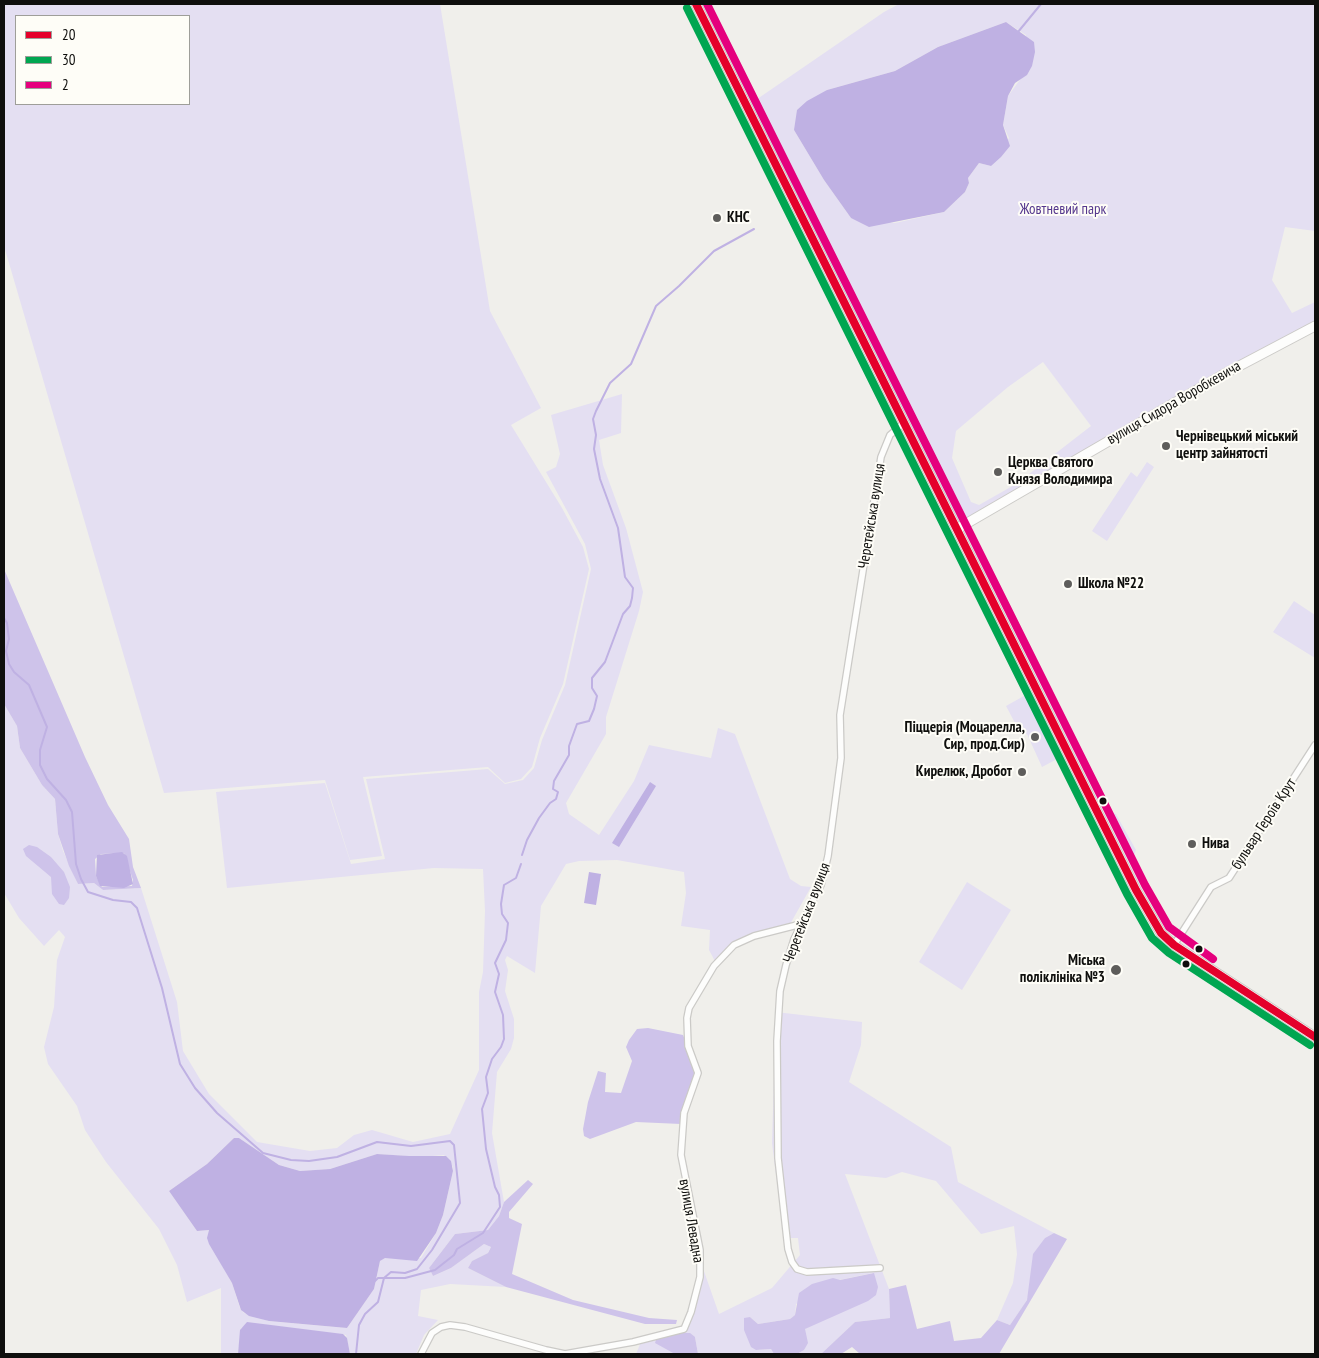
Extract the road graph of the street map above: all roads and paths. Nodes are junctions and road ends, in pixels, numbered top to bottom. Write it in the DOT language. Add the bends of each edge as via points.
graph roads {
  1 [pos="696,4"];
  2 [pos="1315,326"];
  3 [pos="904,423"];
  4 [pos="956,529"];
  5 [pos="1315,745"];
  6 [pos="801,924"];
  7 [pos="1174,945"];
  8 [pos="1315,1037"];
  9 [pos="880,1268"];
  10 [pos="421,1354"];
  1 -- 3 [label="main road"];
  2 -- 4 [label="main road, вулиця Сидора Воробкевича" via="1226,373"];
  3 -- 4 [label="main road"];
  3 -- 6 [label="street, Черетейська вулиця" via="890,434 882,456 840,715 842,758 830,848 821,885"];
  4 -- 7 [label="main road" via="1136,890 1161,933"];
  5 -- 7 [label="street, бульвар Героїв Крут" via="1230,878 1211,887"];
  6 -- 9 [label="street, Черетейська вулиця" via="783,976 777,1041 776,1135 789,1254 801,1271"];
  6 -- 10 [label="street, вулиця Левадна" via="734,945 714,966 687,1018 688,1046 698,1073 684,1113 680,1155 700,1250 700,1277 692,1312 684,1329 566,1354 465,1326 450,1325 432,1333"];
  7 -- 8 [label="main road"];
}
